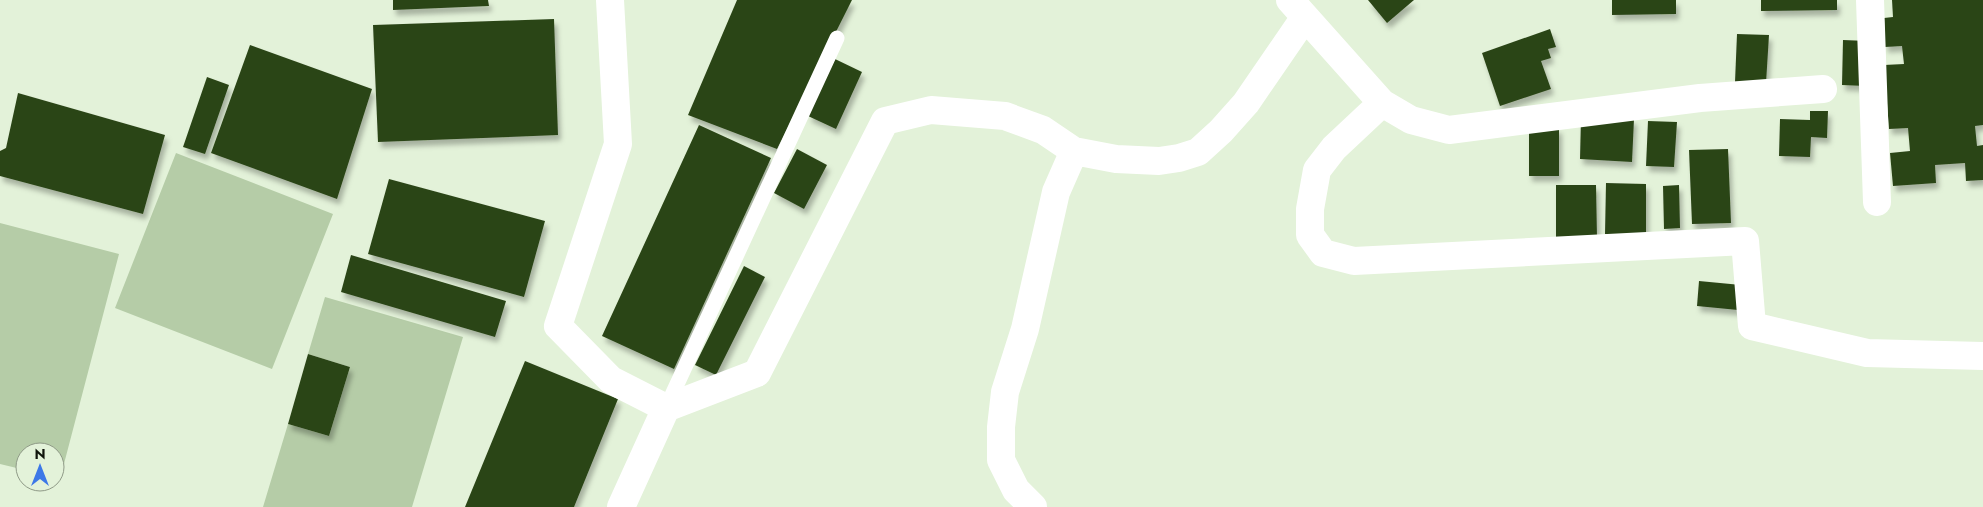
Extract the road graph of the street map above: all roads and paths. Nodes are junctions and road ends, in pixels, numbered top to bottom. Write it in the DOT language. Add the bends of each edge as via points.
graph roads {
  1 [pos="610,0"];
  2 [pos="1870,0"];
  3 [pos="1297,8"];
  4 [pos="837,38"];
  5 [pos="1823,89"];
  6 [pos="1382,103"];
  7 [pos="1074,151"];
  8 [pos="1877,202"];
  9 [pos="1983,356"];
  10 [pos="666,408"];
  11 [pos="620,507"];
  12 [pos="1033,507"];
  1 -- 10 [label="street" via="618,144 558,326 611,380"];
  2 -- 8 [label="street"];
  3 -- 6 [label="street"];
  3 -- 7 [label="street" via="1246,103 1198,152 1159,161 1116,159"];
  4 -- 10 [label="lane"];
  5 -- 6 [label="street" via="1700,98 1450,130 1412,120"];
  6 -- 9 [label="street" via="1334,148 1317,170 1310,209 1310,235 1323,253 1354,261 1744,241 1752,326 1867,353"];
  7 -- 10 [label="street" via="1044,130 1005,116 931,110 885,120 757,373"];
  7 -- 12 [label="street" via="1056,192 1025,329 1005,392 1001,460 1016,490"];
  10 -- 11 [label="street"];
}
